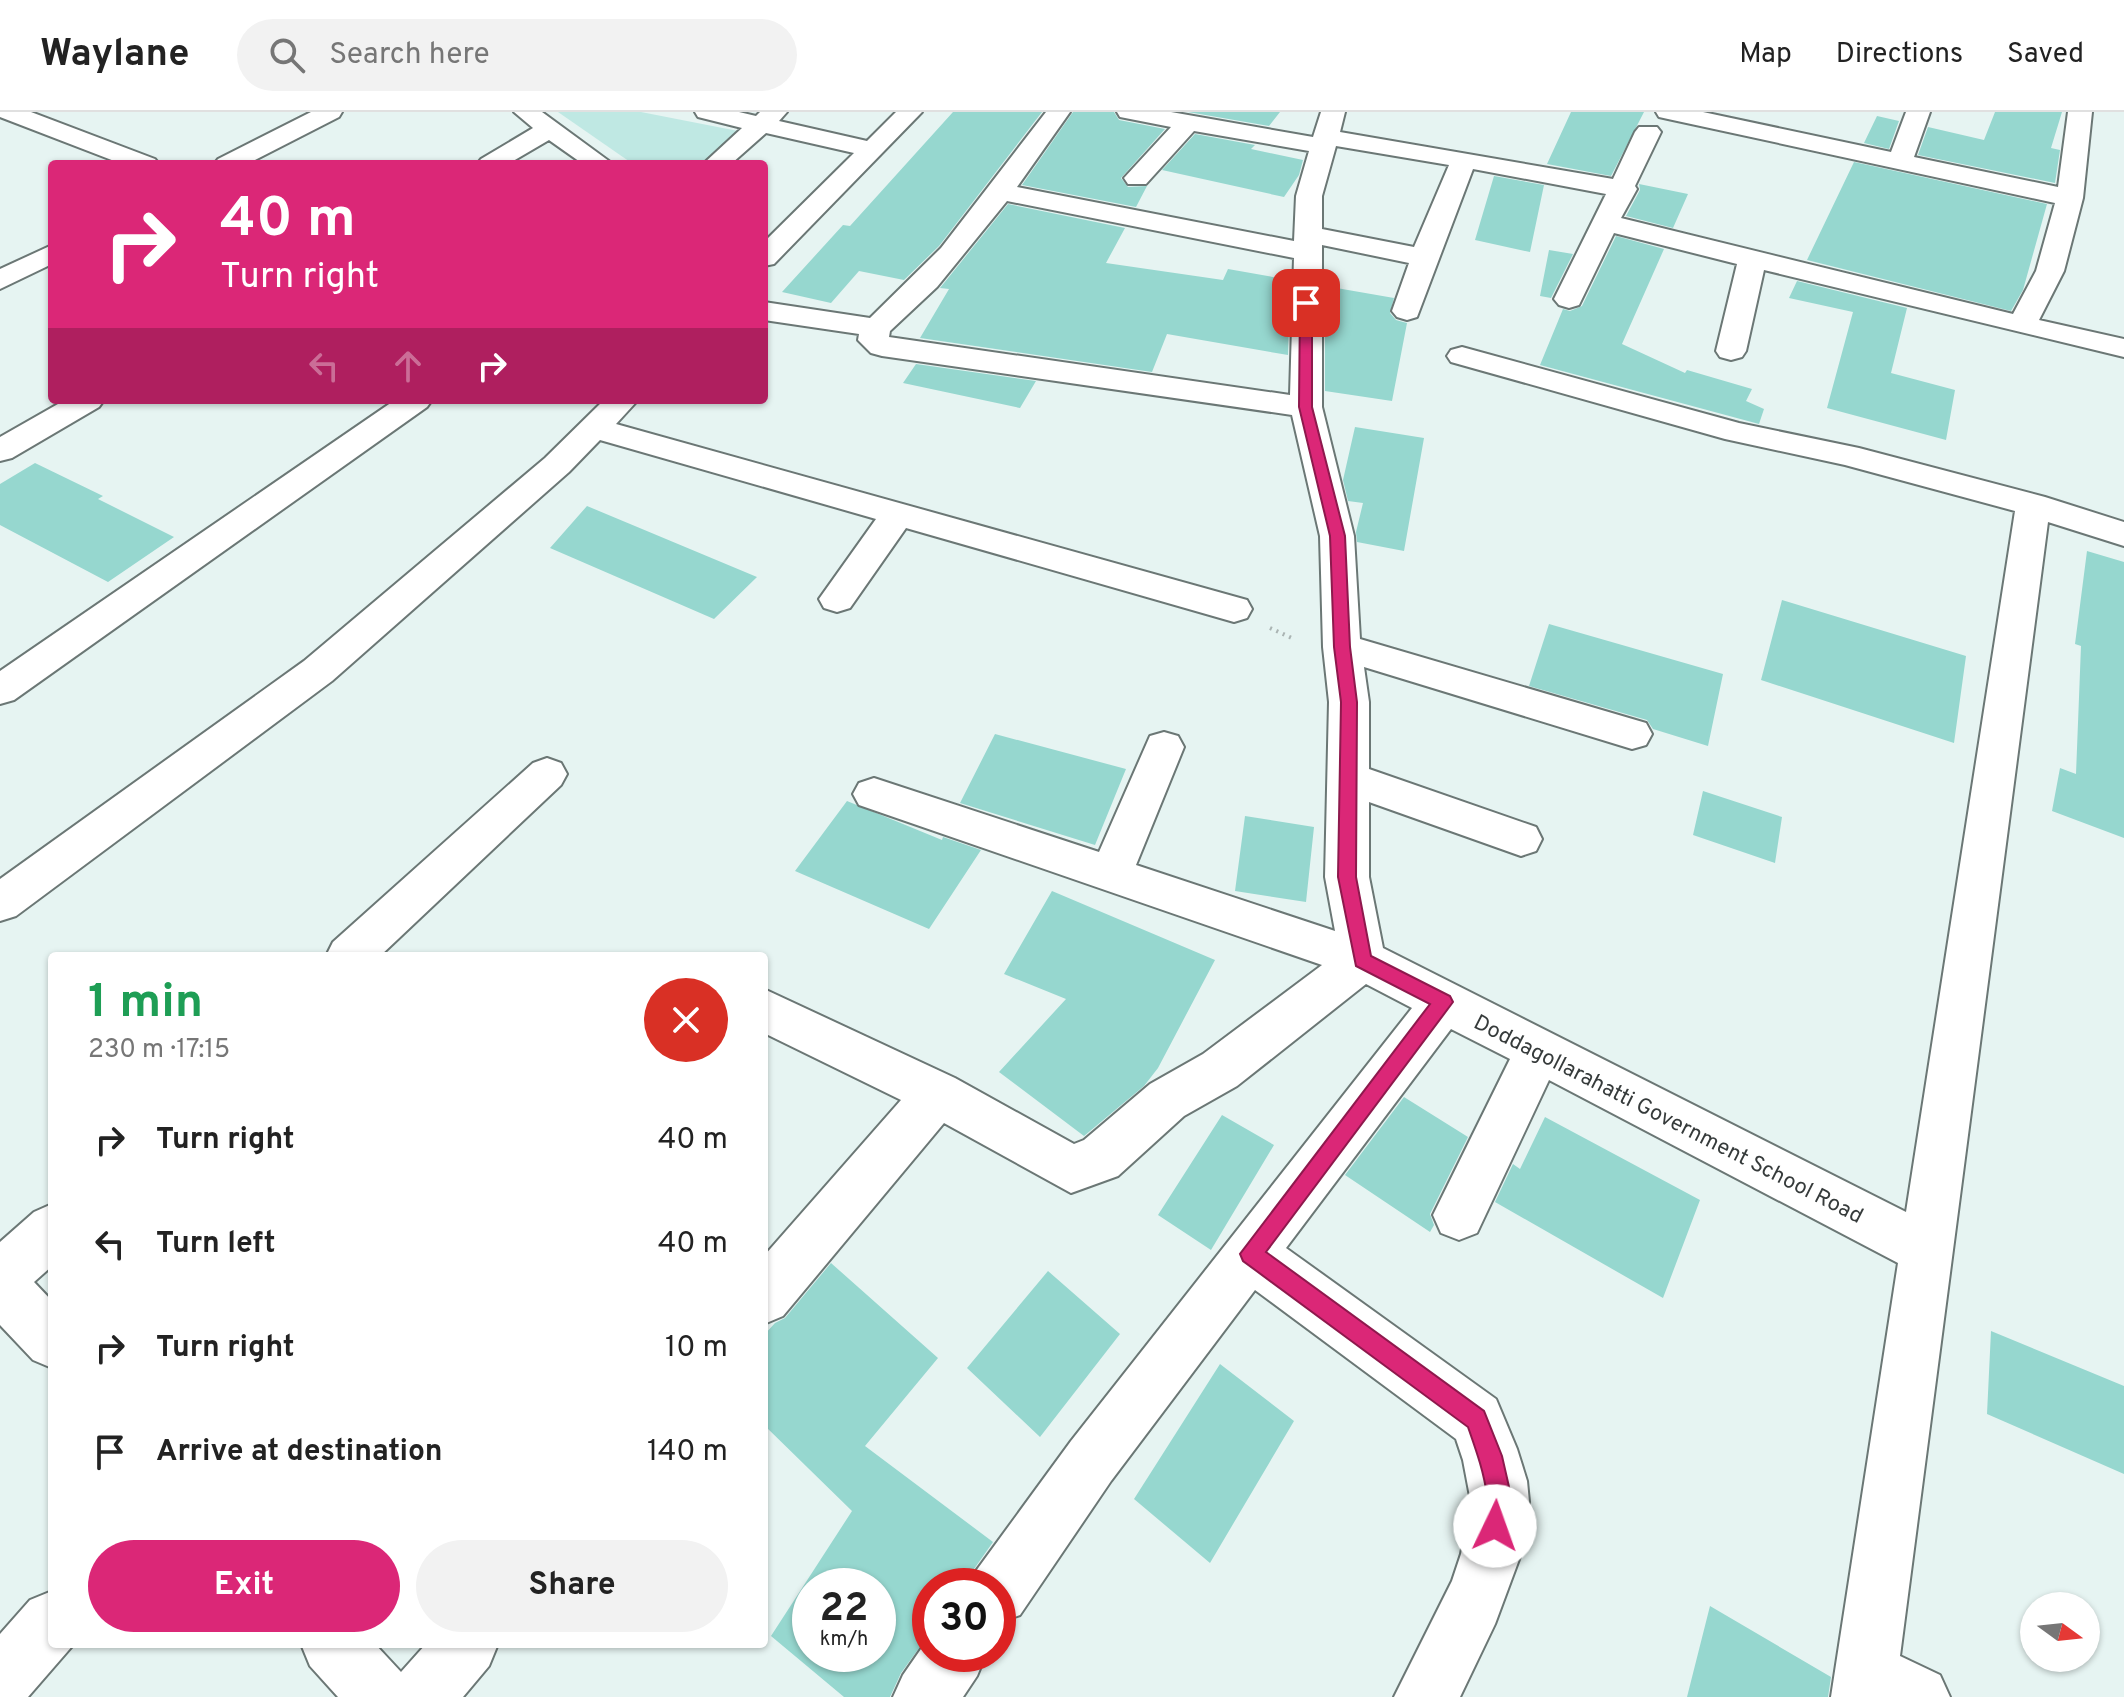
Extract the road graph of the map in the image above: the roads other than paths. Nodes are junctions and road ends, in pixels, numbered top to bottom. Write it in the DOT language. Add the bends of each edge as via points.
graph roads {
  1 [pos="8,112"];
  2 [pos="330,112"];
  3 [pos="526,112"];
  4 [pos="707,112"];
  5 [pos="910,112"];
  6 [pos="1058,112"];
  7 [pos="1129,112"];
  8 [pos="1668,112"];
  9 [pos="1918,112"];
  10 [pos="2080,112"];
  11 [pos="768,118"];
  12 [pos="1734,119"];
  13 [pos="1188,123"];
  14 [pos="550,129"];
  15 [pos="1327,132"];
  16 [pos="1648,132"];
  17 [pos="872,150"];
  18 [pos="135,160"];
  19 [pos="235,160"];
  20 [pos="497,160"];
  21 [pos="594,160"];
  22 [pos="721,160"];
  23 [pos="1464,160"];
  24 [pos="1900,161"];
  25 [pos="1137,178"];
  26 [pos="1624,189"];
  27 [pos="1001,192"];
  28 [pos="2070,198"];
  29 [pos="1606,223"];
  30 [pos="1308,243"];
  31 [pos="1428,249"];
  32 [pos="768,254"];
  33 [pos="48,255"];
  34 [pos="1752,259"];
  35 [pos="0,279"];
  36 [pos="1569,299"];
  37 [pos="1407,311"];
  38 [pos="768,312"];
  39 [pos="2022,325"];
  40 [pos="876,328"];
  41 [pos="2124,348"];
  42 [pos="1731,351"];
  43 [pos="1462,356"];
  44 [pos="81,404"];
  45 [pos="410,404"];
  46 [pos="618,404"];
  47 [pos="1306,407"];
  48 [pos="593,428"];
  49 [pos="0,451"];
  50 [pos="2033,505"];
  51 [pos="898,514"];
  52 [pos="2124,534"];
  53 [pos="837,599"];
  54 [pos="1234,609"];
  55 [pos="1342,647"];
  56 [pos="0,690"];
  57 [pos="1632,734"];
  58 [pos="1164,747"];
  59 [pos="547,774"];
  60 [pos="1349,778"];
  61 [pos="874,794"];
  62 [pos="1521,839"];
  63 [pos="1110,876"];
  64 [pos="0,903"];
  65 [pos="353,952"];
  66 [pos="1363,960"];
  67 [pos="1444,1002"];
  68 [pos="768,1012"];
  69 [pos="1539,1050"];
  70 [pos="938,1094"];
  71 [pos="1459,1215"];
  72 [pos="48,1234"];
  73 [pos="1927,1250"];
  74 [pos="1250,1254"];
  75 [pos="0,1278"];
  76 [pos="0,1285"];
  77 [pos="768,1292"];
  78 [pos="48,1337"];
  79 [pos="1016,1568"];
  80 [pos="48,1627"];
  81 [pos="336,1648"];
  82 [pos="464,1648"];
  83 [pos="942,1672"];
  84 [pos="0,1681"];
  85 [pos="1883,1689"];
  86 [pos="381,1697"];
  87 [pos="422,1697"];
  88 [pos="925,1697"];
  89 [pos="1426,1697"];
  1 -- 18 [label="street"];
  2 -- 19 [label="street"];
  3 -- 14 [label="street"];
  4 -- 11 [label="street"];
  5 -- 17 [label="street"];
  6 -- 27 [label="street"];
  7 -- 13 [label="street"];
  8 -- 12 [label="street"];
  9 -- 24 [label="street"];
  10 -- 28 [label="street"];
  11 -- 17 [label="street"];
  11 -- 22 [label="street"];
  12 -- 24 [label="street"];
  13 -- 15 [label="street"];
  13 -- 25 [label="street"];
  14 -- 20 [label="street"];
  14 -- 21 [label="street"];
  15 -- 23 [label="street"];
  15 -- 30 [label="street" via="1309,196"];
  16 -- 26 [label="street"];
  17 -- 32 [label="street"];
  23 -- 26 [label="street"];
  23 -- 31 [label="street"];
  24 -- 28 [label="street"];
  26 -- 29 [label="street"];
  27 -- 30 [label="street"];
  27 -- 40 [label="street" via="902,307"];
  28 -- 39 [label="street" via="2050,271"];
  29 -- 34 [label="street"];
  29 -- 36 [label="street"];
  30 -- 31 [label="street" via="1421,257"];
  30 -- 47 [label="street"];
  31 -- 37 [label="street"];
  33 -- 35 [label="street"];
  34 -- 39 [label="street"];
  34 -- 42 [label="street"];
  38 -- 40 [label="street"];
  39 -- 41 [label="street"];
  40 -- 47 [label="street" via="873,340 882,347"];
  43 -- 50 [label="street" via="1736,432 1847,455"];
  44 -- 49 [label="street"];
  45 -- 56 [label="street"];
  46 -- 48 [label="street"];
  47 -- 55 [label="street" via="1337,536"];
  48 -- 51 [label="street"];
  48 -- 64 [label="street" via="318,671"];
  50 -- 52 [label="street"];
  50 -- 73 [label="street"];
  51 -- 53 [label="street"];
  51 -- 54 [label="street"];
  55 -- 57 [label="street"];
  55 -- 60 [label="street" via="1349,702"];
  58 -- 63 [label="street"];
  59 -- 65 [label="street"];
  60 -- 62 [label="street"];
  60 -- 66 [label="street" via="1347,877"];
  61 -- 63 [label="street, Doddagollarahatti Government School Road"];
  63 -- 66 [label="street, Doddagollarahatti Government School Road"];
  66 -- 67 [label="street, Doddagollarahatti Government School Road"];
  66 -- 70 [label="street" via="1220,1070 1167,1100 1100,1159 1071,1169"];
  67 -- 69 [label="street, Doddagollarahatti Government School Road"];
  67 -- 74 [label="street"];
  68 -- 70 [label="street"];
  69 -- 71 [label="street"];
  69 -- 73 [label="street, Doddagollarahatti Government School Road"];
  70 -- 77 [label="street"];
  72 -- 75 [label="street"];
  73 -- 85 [label="street"];
  74 -- 79 [label="street"];
  74 -- 89 [label="street" via="1476,1419 1491,1456 1500,1500 1486,1578"];
  76 -- 78 [label="street"];
  80 -- 84 [label="street"];
  81 -- 86 [label="street"];
  82 -- 87 [label="street"];
  83 -- 88 [label="street"];
}
